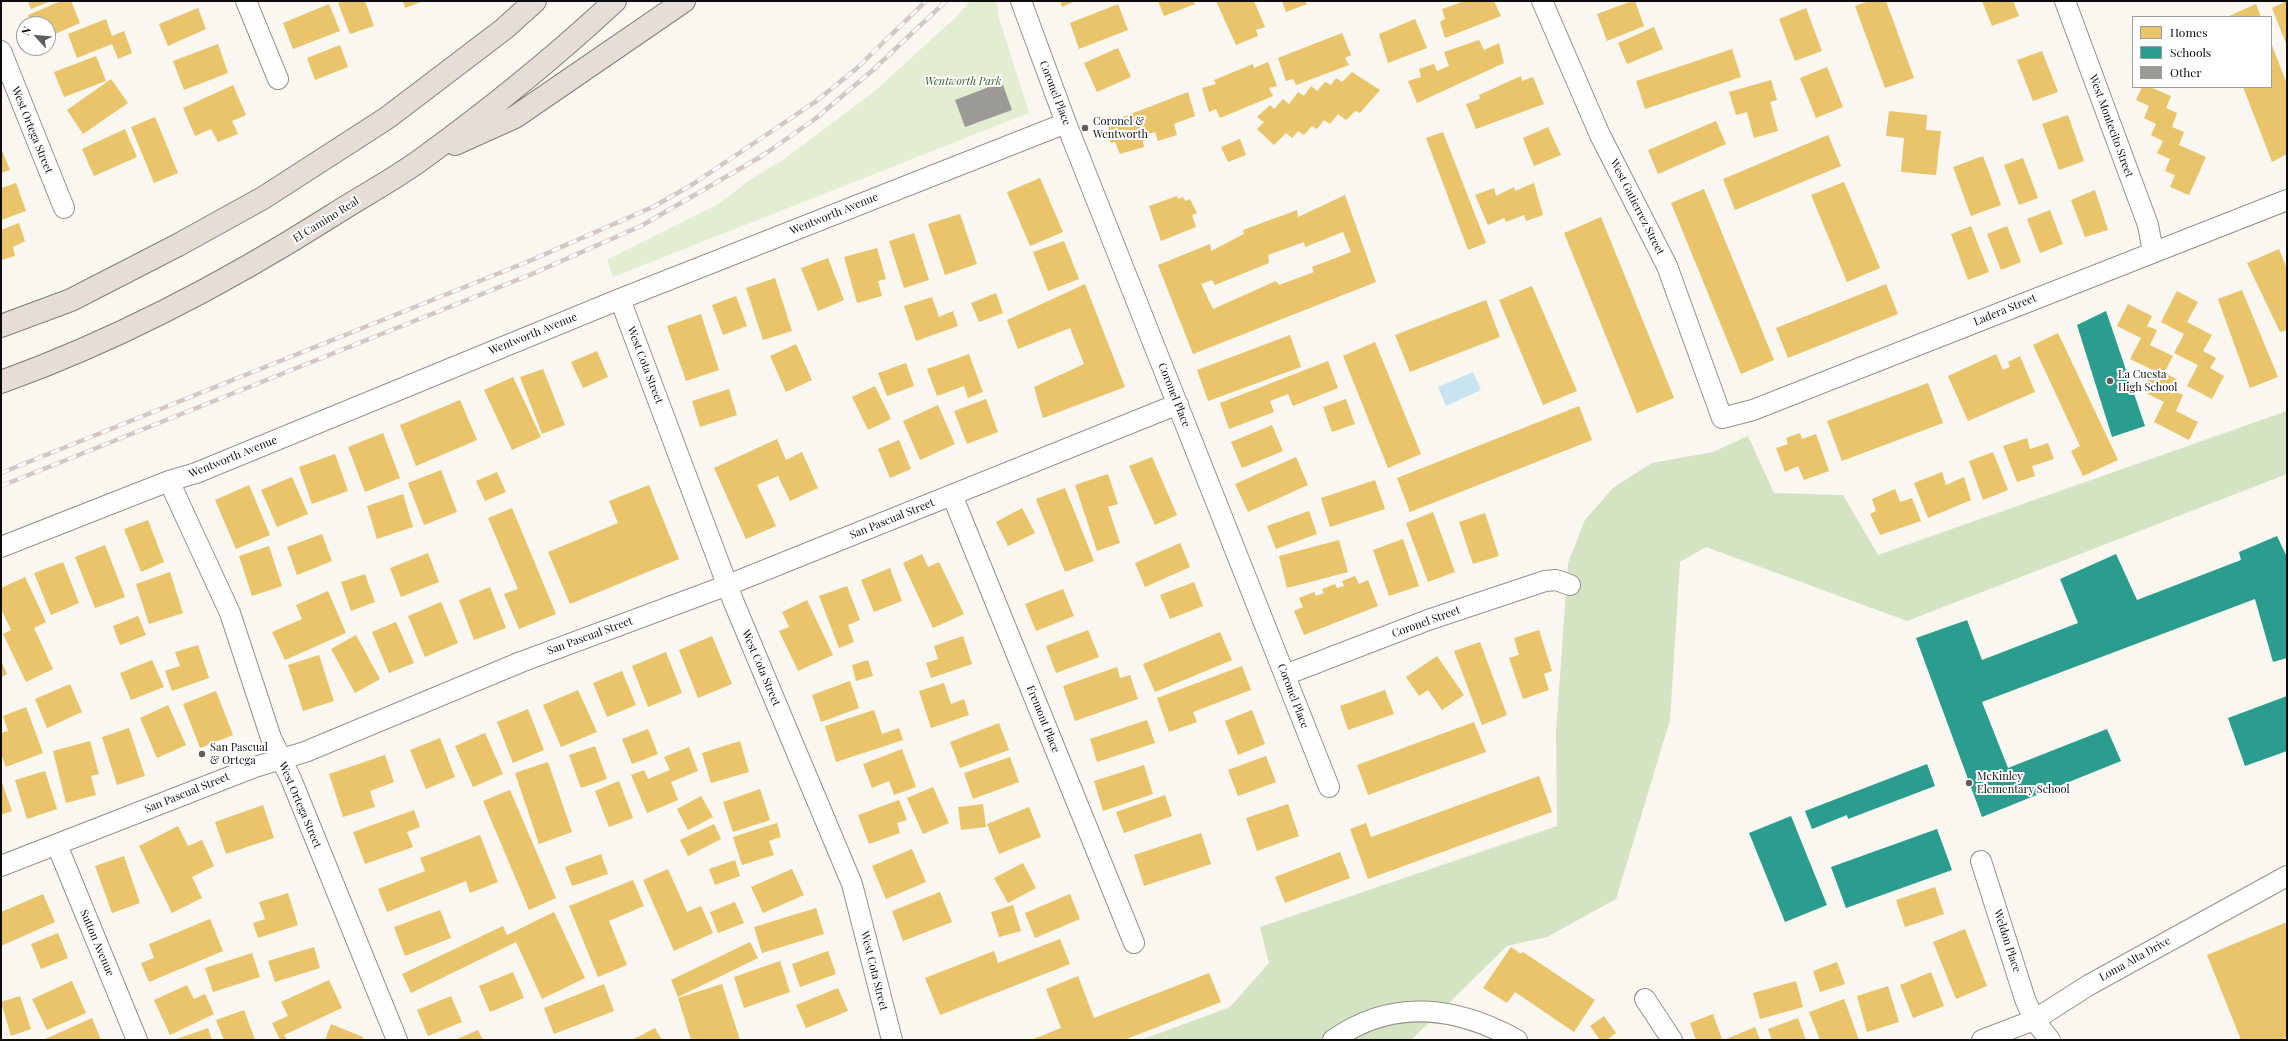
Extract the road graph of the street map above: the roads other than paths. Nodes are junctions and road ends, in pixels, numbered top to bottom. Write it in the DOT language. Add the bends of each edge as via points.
graph roads {
  1 [pos="246,1"];
  2 [pos="535,1"];
  3 [pos="615,1"];
  4 [pos="684,1"];
  5 [pos="1021,1"];
  6 [pos="1542,1"];
  7 [pos="2065,1"];
  8 [pos="1,51"];
  9 [pos="278,80"];
  10 [pos="1066,123"];
  11 [pos="425,157"];
  12 [pos="2287,200"];
  13 [pos="64,208"];
  14 [pos="2153,252"];
  15 [pos="620,298"];
  16 [pos="1,326"];
  17 [pos="1,382"];
  18 [pos="1178,404"];
  19 [pos="1722,418"];
  20 [pos="169,481"];
  21 [pos="952,495"];
  22 [pos="1,547"];
  23 [pos="728,585"];
  24 [pos="1570,585"];
  25 [pos="1285,675"];
  26 [pos="281,758"];
  27 [pos="1329,787"];
  28 [pos="57,845"];
  29 [pos="1981,861"];
  30 [pos="1,866"];
  31 [pos="2287,876"];
  32 [pos="1134,943"];
  33 [pos="1645,998"];
  34 [pos="2034,1020"];
  35 [pos="137,1040"];
  36 [pos="397,1040"];
  37 [pos="892,1040"];
  38 [pos="1333,1040"];
  39 [pos="1517,1040"];
  40 [pos="1672,1040"];
  41 [pos="1982,1040"];
  42 [pos="2050,1040"];
  1 -- 9 [label="street"];
  2 -- 16 [label="highway" via="504,29 387,118 263,198 70,300"];
  3 -- 11 [label="highway, El Camino Real" via="566,47"];
  4 -- 11 [label="highway" via="515,117"];
  5 -- 10 [label="street, Coronel Place"];
  6 -- 19 [label="street, West Gutierrez Street" via="1600,135 1667,266"];
  7 -- 14 [label="street, West Montecito Street" via="2145,218"];
  8 -- 13 [label="street, West Ortega Street"];
  10 -- 15 [label="street, Wentworth Avenue"];
  10 -- 18 [label="street, Coronel Place"];
  11 -- 17 [label="highway, El Camino Real" via="230,278 94,344"];
  12 -- 14 [label="street, Ladera Street"];
  14 -- 19 [label="street, Ladera Street" via="1753,410"];
  15 -- 20 [label="street, Wentworth Avenue" via="196,473"];
  15 -- 23 [label="street, West Cota Street"];
  18 -- 21 [label="street, San Pascual Street"];
  18 -- 25 [label="street, Coronel Place"];
  20 -- 22 [label="street, Wentworth Avenue"];
  20 -- 26 [label="street, West Ortega Street" via="230,613 271,738"];
  21 -- 23 [label="street, San Pascual Street"];
  21 -- 32 [label="street, Fremont Place"];
  23 -- 26 [label="street, San Pascual Street" via="521,662 312,749"];
  23 -- 37 [label="street, West Cota Street" via="852,884"];
  24 -- 25 [label="street, Coronel Street" via="1556,580 1545,581 1428,620"];
  25 -- 27 [label="street, Coronel Place"];
  26 -- 28 [label="street, San Pascual Street"];
  26 -- 36 [label="street, West Ortega Street"];
  28 -- 30 [label="street, San Pascual Street"];
  28 -- 35 [label="street, Sutton Avenue"];
  29 -- 34 [label="street, Weldon Place"];
  31 -- 34 [label="street, Loma Alta Drive" via="2090,984"];
  33 -- 40 [label="street"];
  34 -- 41 [label="street, Loma Alta Drive"];
  34 -- 42 [label="street, Weldon Place"];
  38 -- 39 [label="street" via="1346,1031 1378,1018 1422,1011 1468,1017 1492,1026"];
}
